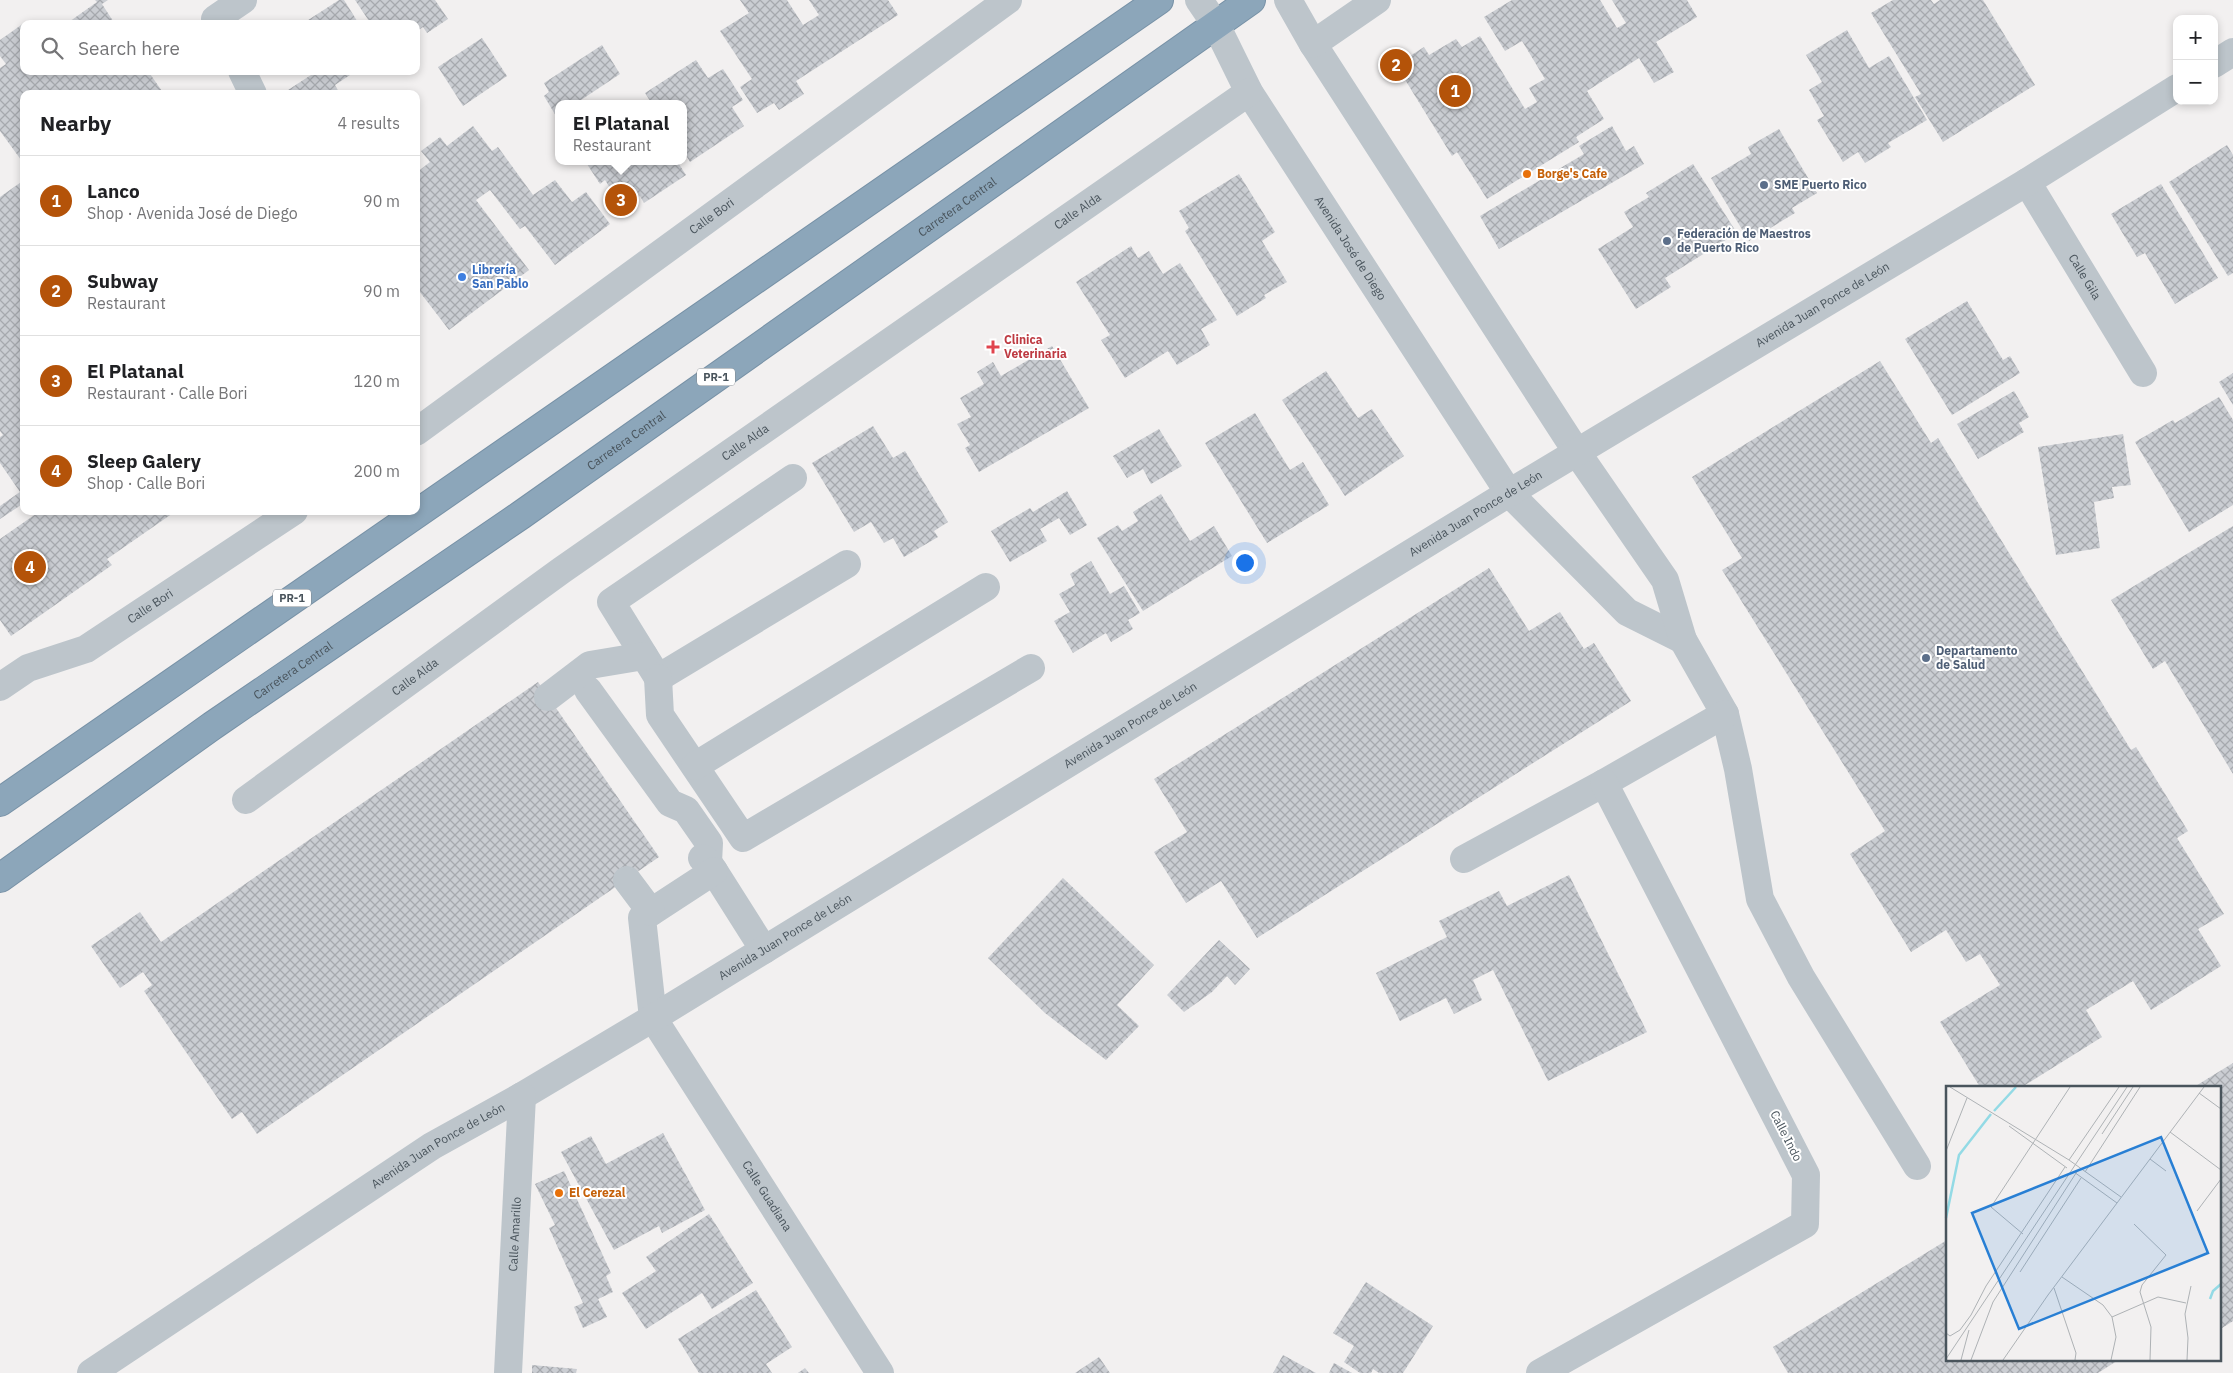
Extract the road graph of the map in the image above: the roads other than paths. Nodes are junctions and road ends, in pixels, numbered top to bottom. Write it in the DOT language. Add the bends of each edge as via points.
graph roads {
  1 [pos="243,0"];
  2 [pos="1008,0"];
  3 [pos="1159,0"];
  4 [pos="1200,0"];
  5 [pos="1251,0"];
  6 [pos="1288,0"];
  7 [pos="1377,0"];
  8 [pos="213,14"];
  9 [pos="1216,25"];
  10 [pos="1313,44"];
  11 [pos="2233,52"];
  12 [pos="2218,61"];
  13 [pos="244,75"];
  14 [pos="251,90"];
  15 [pos="2173,91"];
  16 [pos="1249,92"];
  17 [pos="2027,182"];
  18 [pos="2143,373"];
  19 [pos="420,422"];
  20 [pos="1578,454"];
  21 [pos="793,478"];
  22 [pos="1509,494"];
  23 [pos="420,511"];
  24 [pos="288,515"];
  25 [pos="415,515"];
  26 [pos="847,564"];
  27 [pos="986,587"];
  28 [pos="1683,640"];
  29 [pos="651,667"];
  30 [pos="1031,668"];
  31 [pos="0,687"];
  32 [pos="588,690"];
  33 [pos="548,697"];
  34 [pos="1725,714"];
  35 [pos="695,766"];
  36 [pos="1604,783"];
  37 [pos="246,800"];
  38 [pos="0,802"];
  39 [pos="1464,859"];
  40 [pos="711,866"];
  41 [pos="0,878"];
  42 [pos="627,880"];
  43 [pos="651,912"];
  44 [pos="764,950"];
  45 [pos="653,1018"];
  46 [pos="522,1096"];
  47 [pos="1917,1166"];
  48 [pos="91,1373"];
  49 [pos="508,1373"];
  50 [pos="880,1373"];
  51 [pos="1540,1373"];
  1 -- 8 [label="street"];
  2 -- 19 [label="street, Calle Bori"];
  3 -- 23 [label="highway, PR-1"];
  4 -- 9 [label="street, Avenida José de Diego"];
  5 -- 9 [label="highway, Carretera Central / PR-1"];
  6 -- 10 [label="street"];
  7 -- 10 [label="street"];
  9 -- 16 [label="street, Avenida José de Diego"];
  9 -- 41 [label="highway, Carretera Central / PR-1" via="521,515 212,726"];
  10 -- 20 [label="street"];
  11 -- 12 [label="street"];
  13 -- 14 [label="street"];
  15 -- 17 [label="street, Avenida Juan Ponce de León"];
  16 -- 22 [label="street, Avenida José de Diego"];
  16 -- 37 [label="street, Calle Alda" via="562,570"];
  17 -- 18 [label="street, Calle Gila"];
  17 -- 20 [label="street, Avenida Juan Ponce de León"];
  20 -- 22 [label="street, Avenida Juan Ponce de León"];
  20 -- 28 [label="street" via="1665,580"];
  21 -- 29 [label="street" via="611,602"];
  22 -- 28 [label="street, Avenida José de Diego" via="1627,612"];
  22 -- 44 [label="street, Avenida Juan Ponce de León"];
  24 -- 31 [label="street, Calle Bori" via="86,649 28,668"];
  25 -- 38 [label="highway, PR-1"];
  26 -- 29 [label="street"];
  27 -- 35 [label="street"];
  28 -- 34 [label="street"];
  29 -- 33 [label="street" via="590,665"];
  29 -- 35 [label="street" via="660,715"];
  30 -- 35 [label="street" via="743,838"];
  32 -- 40 [label="street" via="670,803 670,819 693,853"];
  34 -- 36 [label="street"];
  34 -- 47 [label="street" via="1738,768 1760,899 1801,977"];
  36 -- 39 [label="street"];
  36 -- 51 [label="street, Calle Indo" via="1806,1175 1805,1224"];
  40 -- 43 [label="street"];
  40 -- 44 [label="street"];
  42 -- 43 [label="street"];
  43 -- 45 [label="street" via="642,918"];
  44 -- 45 [label="street, Avenida Juan Ponce de León"];
  45 -- 46 [label="street, Avenida Juan Ponce de León"];
  45 -- 50 [label="street, Calle Guadiana"];
  46 -- 48 [label="street, Avenida Juan Ponce de León" via="432,1146"];
  46 -- 49 [label="street, Calle Amarillo"];
}
